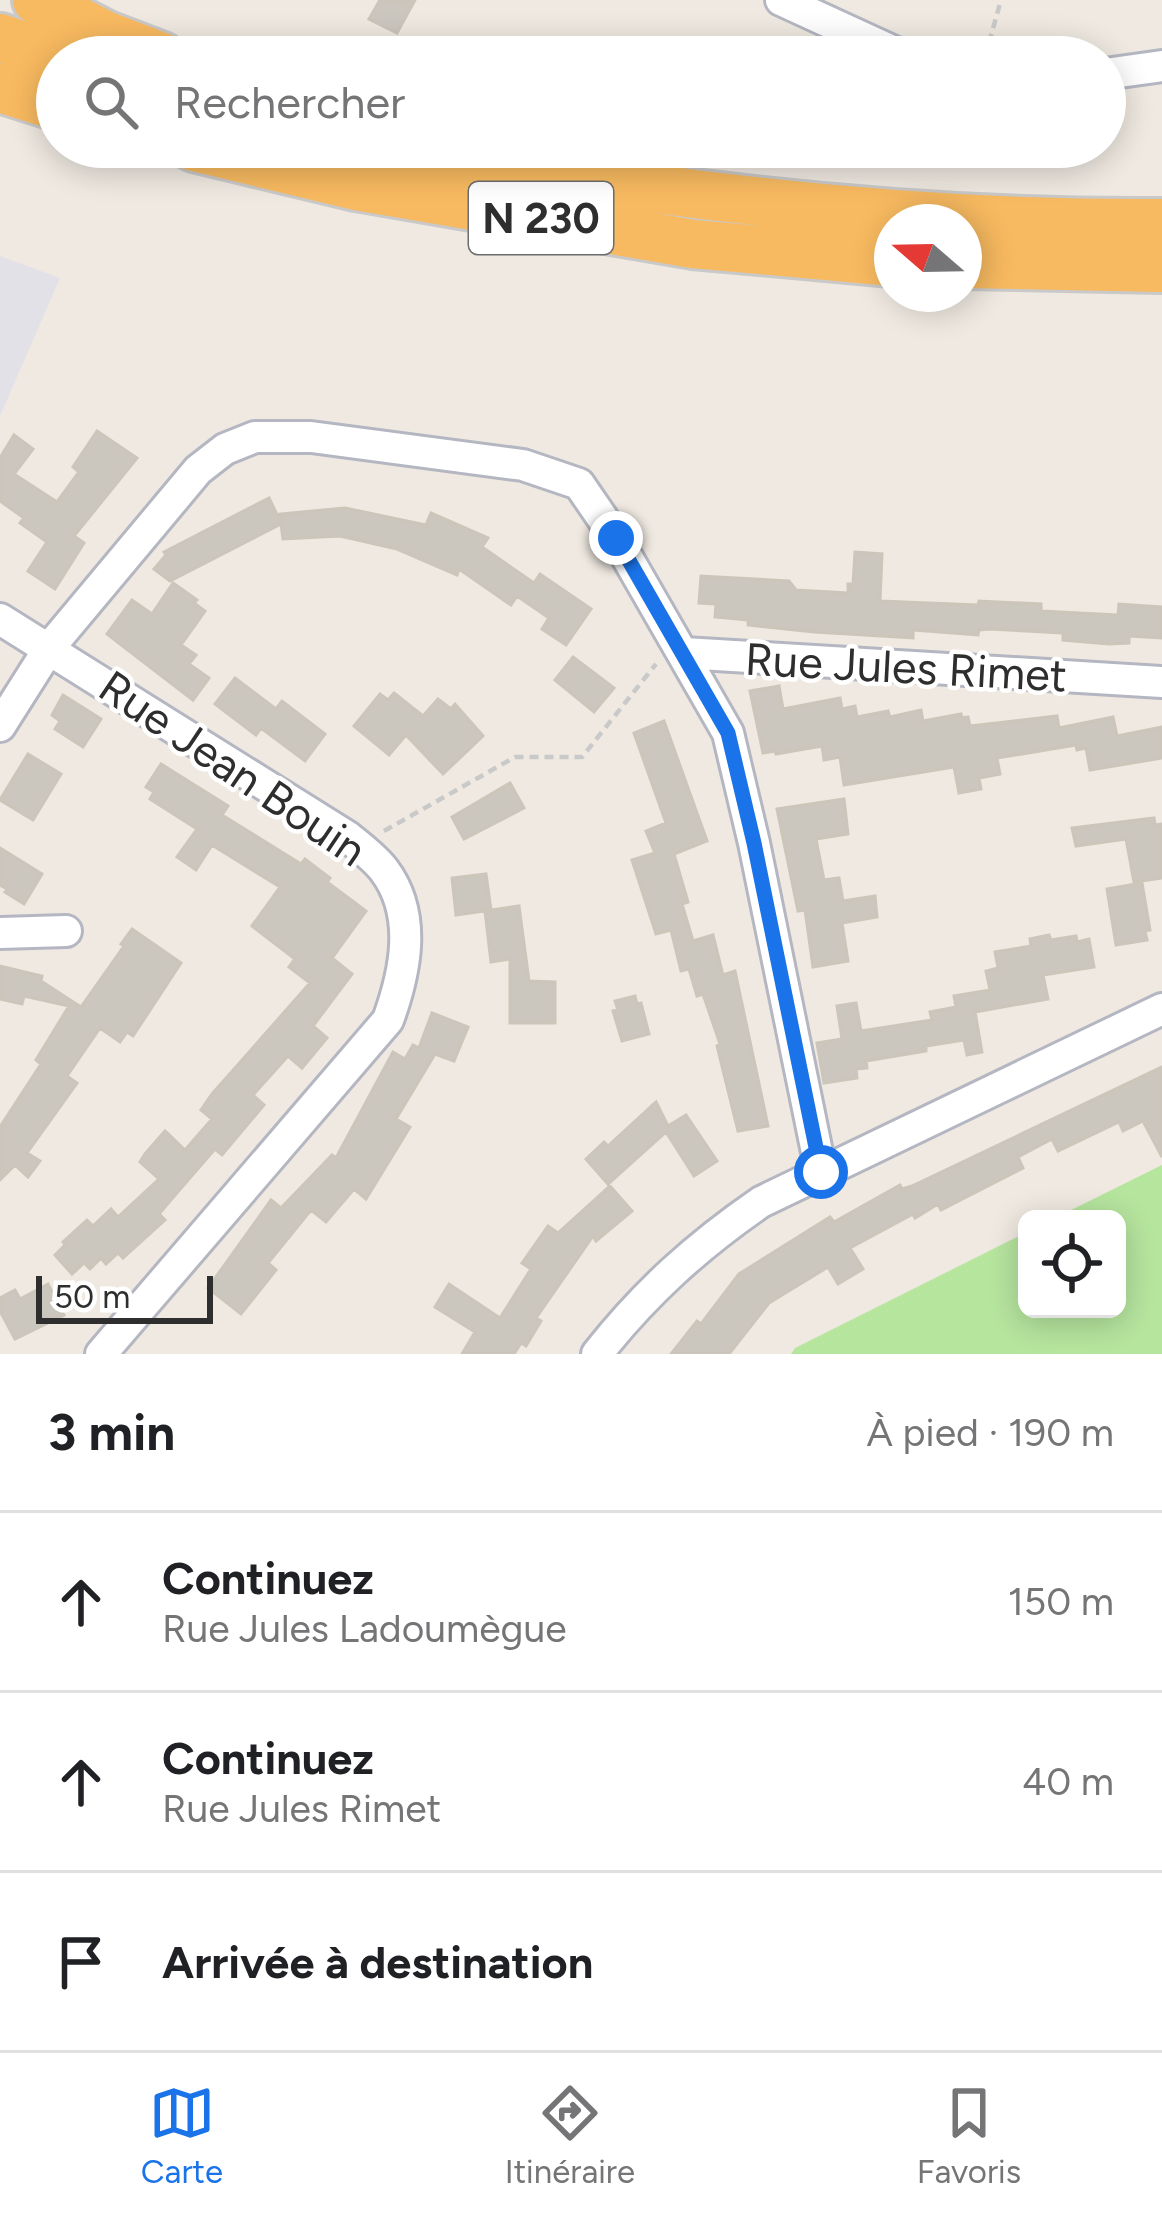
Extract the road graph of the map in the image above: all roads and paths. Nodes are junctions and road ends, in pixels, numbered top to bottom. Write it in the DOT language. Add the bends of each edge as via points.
graph roads {
  1 [pos="37,0"];
  2 [pos="781,0"];
  3 [pos="1001,0"];
  4 [pos="107,36"];
  5 [pos="859,36"];
  6 [pos="991,36"];
  7 [pos="0,38"];
  8 [pos="36,50"];
  9 [pos="1162,66"];
  10 [pos="1126,71"];
  11 [pos="0,88"];
  12 [pos="36,99"];
  13 [pos="0,111"];
  14 [pos="36,120"];
  15 [pos="279,168"];
  16 [pos="513,168"];
  17 [pos="525,168"];
  18 [pos="544,174"];
  19 [pos="1162,223"];
  20 [pos="874,260"];
  21 [pos="982,264"];
  22 [pos="1162,268"];
  23 [pos="0,619"];
  24 [pos="680,646"];
  25 [pos="50,647"];
  26 [pos="1162,682"];
  27 [pos="0,726"];
  28 [pos="358,846"];
  29 [pos="65,931"];
  30 [pos="0,933"];
  31 [pos="1162,1009"];
  32 [pos="821,1172"];
  33 [pos="101,1354"];
  34 [pos="597,1354"];
  1 -- 4 [label="highway"];
  2 -- 5 [label="street"];
  3 -- 6 [label="path"];
  7 -- 8 [label="highway"];
  9 -- 10 [label="street"];
  11 -- 12 [label="highway"];
  13 -- 14 [label="highway"];
  15 -- 20 [label="highway, N 230" via="693,244"];
  16 -- 18 [label="highway, N 230"];
  17 -- 18 [label="highway"];
  18 -- 19 [label="highway, N 230" via="868,212"];
  21 -- 22 [label="highway"];
  23 -- 25 [label="street, Rue Jean Bouin"];
  24 -- 25 [label="street" via="579,484 523,465 389,445 255,437 198,470"];
  24 -- 26 [label="street, Rue Jules Rimet"];
  24 -- 28 [label="path" via="582,758 515,757"];
  24 -- 32 [label="street" via="728,733"];
  25 -- 27 [label="street"];
  25 -- 28 [label="street, Rue Jean Bouin"];
  28 -- 33 [label="street, Rue Jean Bouin" via="386,872 402,912 405,962 388,1020"];
  29 -- 30 [label="street"];
  31 -- 32 [label="street"];
  32 -- 34 [label="street" via="699,1244"];
}
